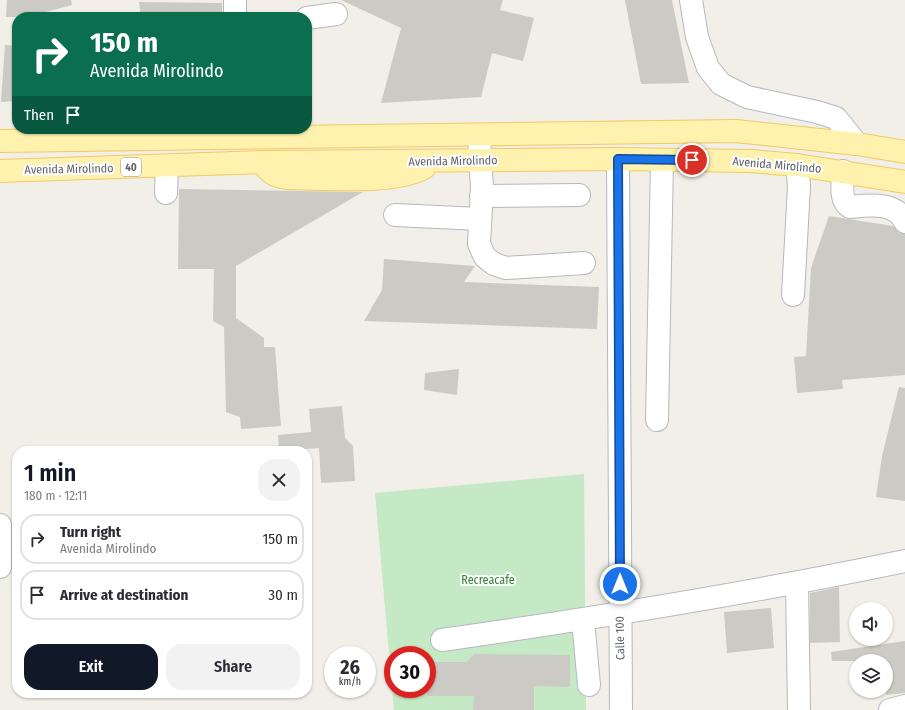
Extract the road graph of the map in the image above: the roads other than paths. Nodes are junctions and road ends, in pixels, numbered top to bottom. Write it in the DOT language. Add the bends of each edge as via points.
graph roads {
  1 [pos="236,0"];
  2 [pos="691,0"];
  3 [pos="235,12"];
  4 [pos="336,14"];
  5 [pos="312,17"];
  6 [pos="52,134"];
  7 [pos="180,134"];
  8 [pos="312,134"];
  9 [pos="606,134"];
  10 [pos="436,135"];
  11 [pos="479,135"];
  12 [pos="0,141"];
  13 [pos="857,144"];
  14 [pos="905,152"];
  15 [pos="618,159"];
  16 [pos="662,160"];
  17 [pos="480,161"];
  18 [pos="435,162"];
  19 [pos="798,165"];
  20 [pos="167,166"];
  21 [pos="0,170"];
  22 [pos="843,171"];
  23 [pos="905,182"];
  24 [pos="166,193"];
  25 [pos="579,195"];
  26 [pos="481,196"];
  27 [pos="395,215"];
  28 [pos="480,219"];
  29 [pos="905,222"];
  30 [pos="584,262"];
  31 [pos="793,296"];
  32 [pos="657,420"];
  33 [pos="0,525"];
  34 [pos="905,561"];
  35 [pos="0,567"];
  36 [pos="797,583"];
  37 [pos="620,613"];
  38 [pos="583,620"];
  39 [pos="442,640"];
  40 [pos="589,685"];
  41 [pos="905,706"];
  42 [pos="621,710"];
  43 [pos="799,710"];
  44 [pos="890,710"];
  1 -- 3 [label="street"];
  2 -- 13 [label="street" via="697,37 708,68 721,84 747,97 836,118"];
  4 -- 5 [label="street"];
  6 -- 7 [label="main road"];
  6 -- 12 [label="main road"];
  8 -- 10 [label="main road"];
  9 -- 10 [label="main road" via="579,123 498,122"];
  9 -- 11 [label="main road"];
  9 -- 13 [label="main road" via="736,132"];
  10 -- 11 [label="main road"];
  10 -- 18 [label="main road"];
  11 -- 17 [label="street"];
  13 -- 14 [label="main road"];
  15 -- 16 [label="main road, Avenida Mirolindo"];
  15 -- 17 [label="main road, Avenida Mirolindo"];
  15 -- 37 [label="street, Calle 100"];
  16 -- 19 [label="main road, Avenida Mirolindo"];
  16 -- 32 [label="street"];
  17 -- 18 [label="main road, Avenida Mirolindo"];
  17 -- 26 [label="street"];
  18 -- 20 [label="main road, Avenida Mirolindo / 40" via="414,173 392,178 275,177 262,162"];
  19 -- 22 [label="main road, Avenida Mirolindo"];
  19 -- 31 [label="street"];
  20 -- 21 [label="main road, Avenida Mirolindo / 40"];
  20 -- 24 [label="street"];
  22 -- 23 [label="main road, Avenida Mirolindo"];
  22 -- 29 [label="street" via="843,198 847,205 850,207 878,204 900,215"];
  25 -- 26 [label="street"];
  26 -- 28 [label="street"];
  27 -- 28 [label="street"];
  28 -- 30 [label="street" via="479,244 485,257 494,264 506,268"];
  33 -- 35 [label="street"];
  34 -- 36 [label="street"];
  36 -- 37 [label="street"];
  36 -- 43 [label="street"];
  37 -- 38 [label="street"];
  37 -- 42 [label="street, Calle 100"];
  38 -- 39 [label="street"];
  38 -- 40 [label="street"];
  41 -- 44 [label="street"];
}
